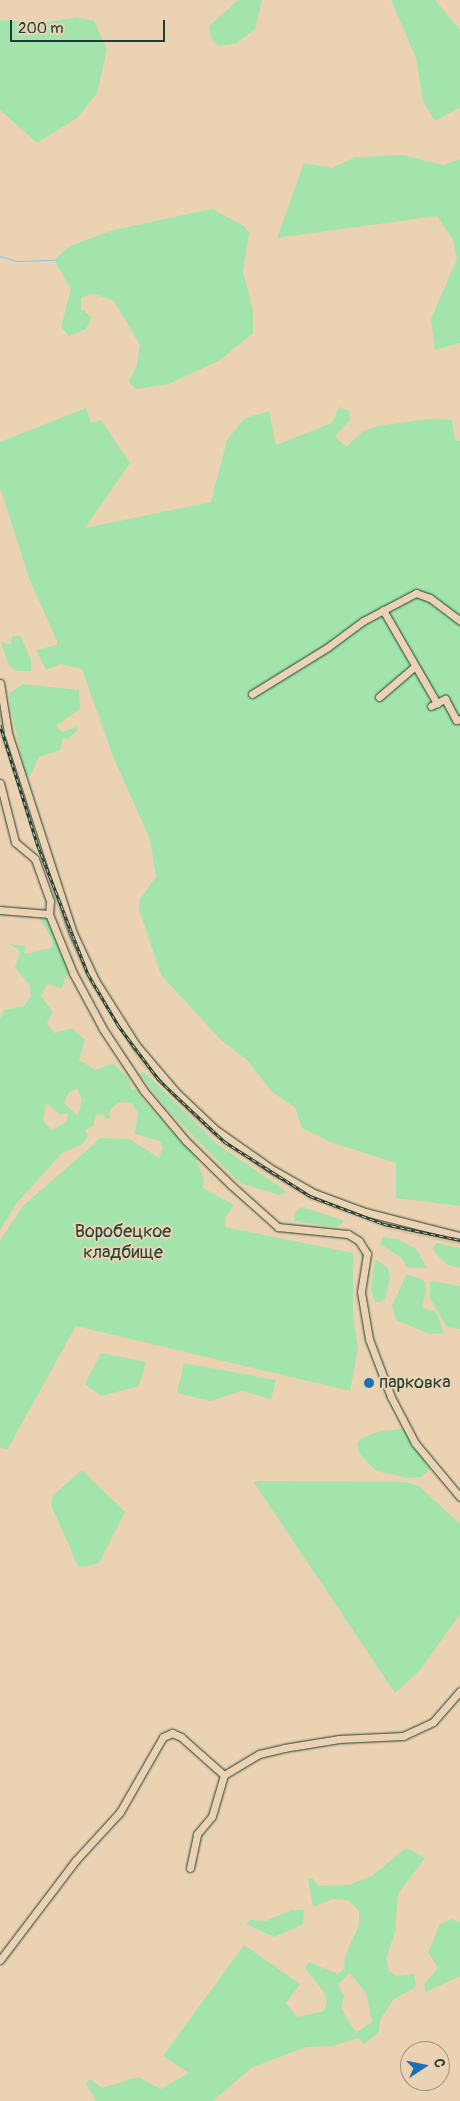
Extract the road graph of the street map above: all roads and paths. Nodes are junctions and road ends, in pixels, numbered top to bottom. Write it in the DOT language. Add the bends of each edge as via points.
graph roads {
  1 [pos="383,610"];
  2 [pos="460,621"];
  3 [pos="414,667"];
  4 [pos="0,683"];
  5 [pos="252,694"];
  6 [pos="379,696"];
  7 [pos="460,719"];
  8 [pos="0,783"];
  9 [pos="0,910"];
  10 [pos="50,914"];
  11 [pos="460,1236"];
  12 [pos="460,1498"];
  13 [pos="460,1691"];
  14 [pos="224,1775"];
  15 [pos="190,1868"];
  16 [pos="0,1960"];
  1 -- 2 [label="street" via="416,593 430,598"];
  1 -- 3 [label="street"];
  1 -- 5 [label="street"];
  3 -- 6 [label="street"];
  3 -- 7 [label="street" via="434,704 446,699 456,720"];
  4 -- 11 [label="street" via="8,733 73,933 95,980 136,1045 176,1092 216,1128 270,1168 314,1193 365,1212"];
  8 -- 10 [label="street" via="15,842 35,859 50,901"];
  9 -- 10 [label="street"];
  10 -- 12 [label="street" via="73,972 103,1029 144,1090 186,1141 278,1227 348,1234 359,1241 366,1254 361,1292 369,1339 391,1397 415,1443"];
  13 -- 14 [label="street" via="433,1722 403,1736 339,1739 284,1748 259,1754"];
  14 -- 15 [label="street" via="212,1816 196,1834"];
  14 -- 16 [label="street" via="181,1737 172,1733 163,1737 120,1812 76,1860"];
}
